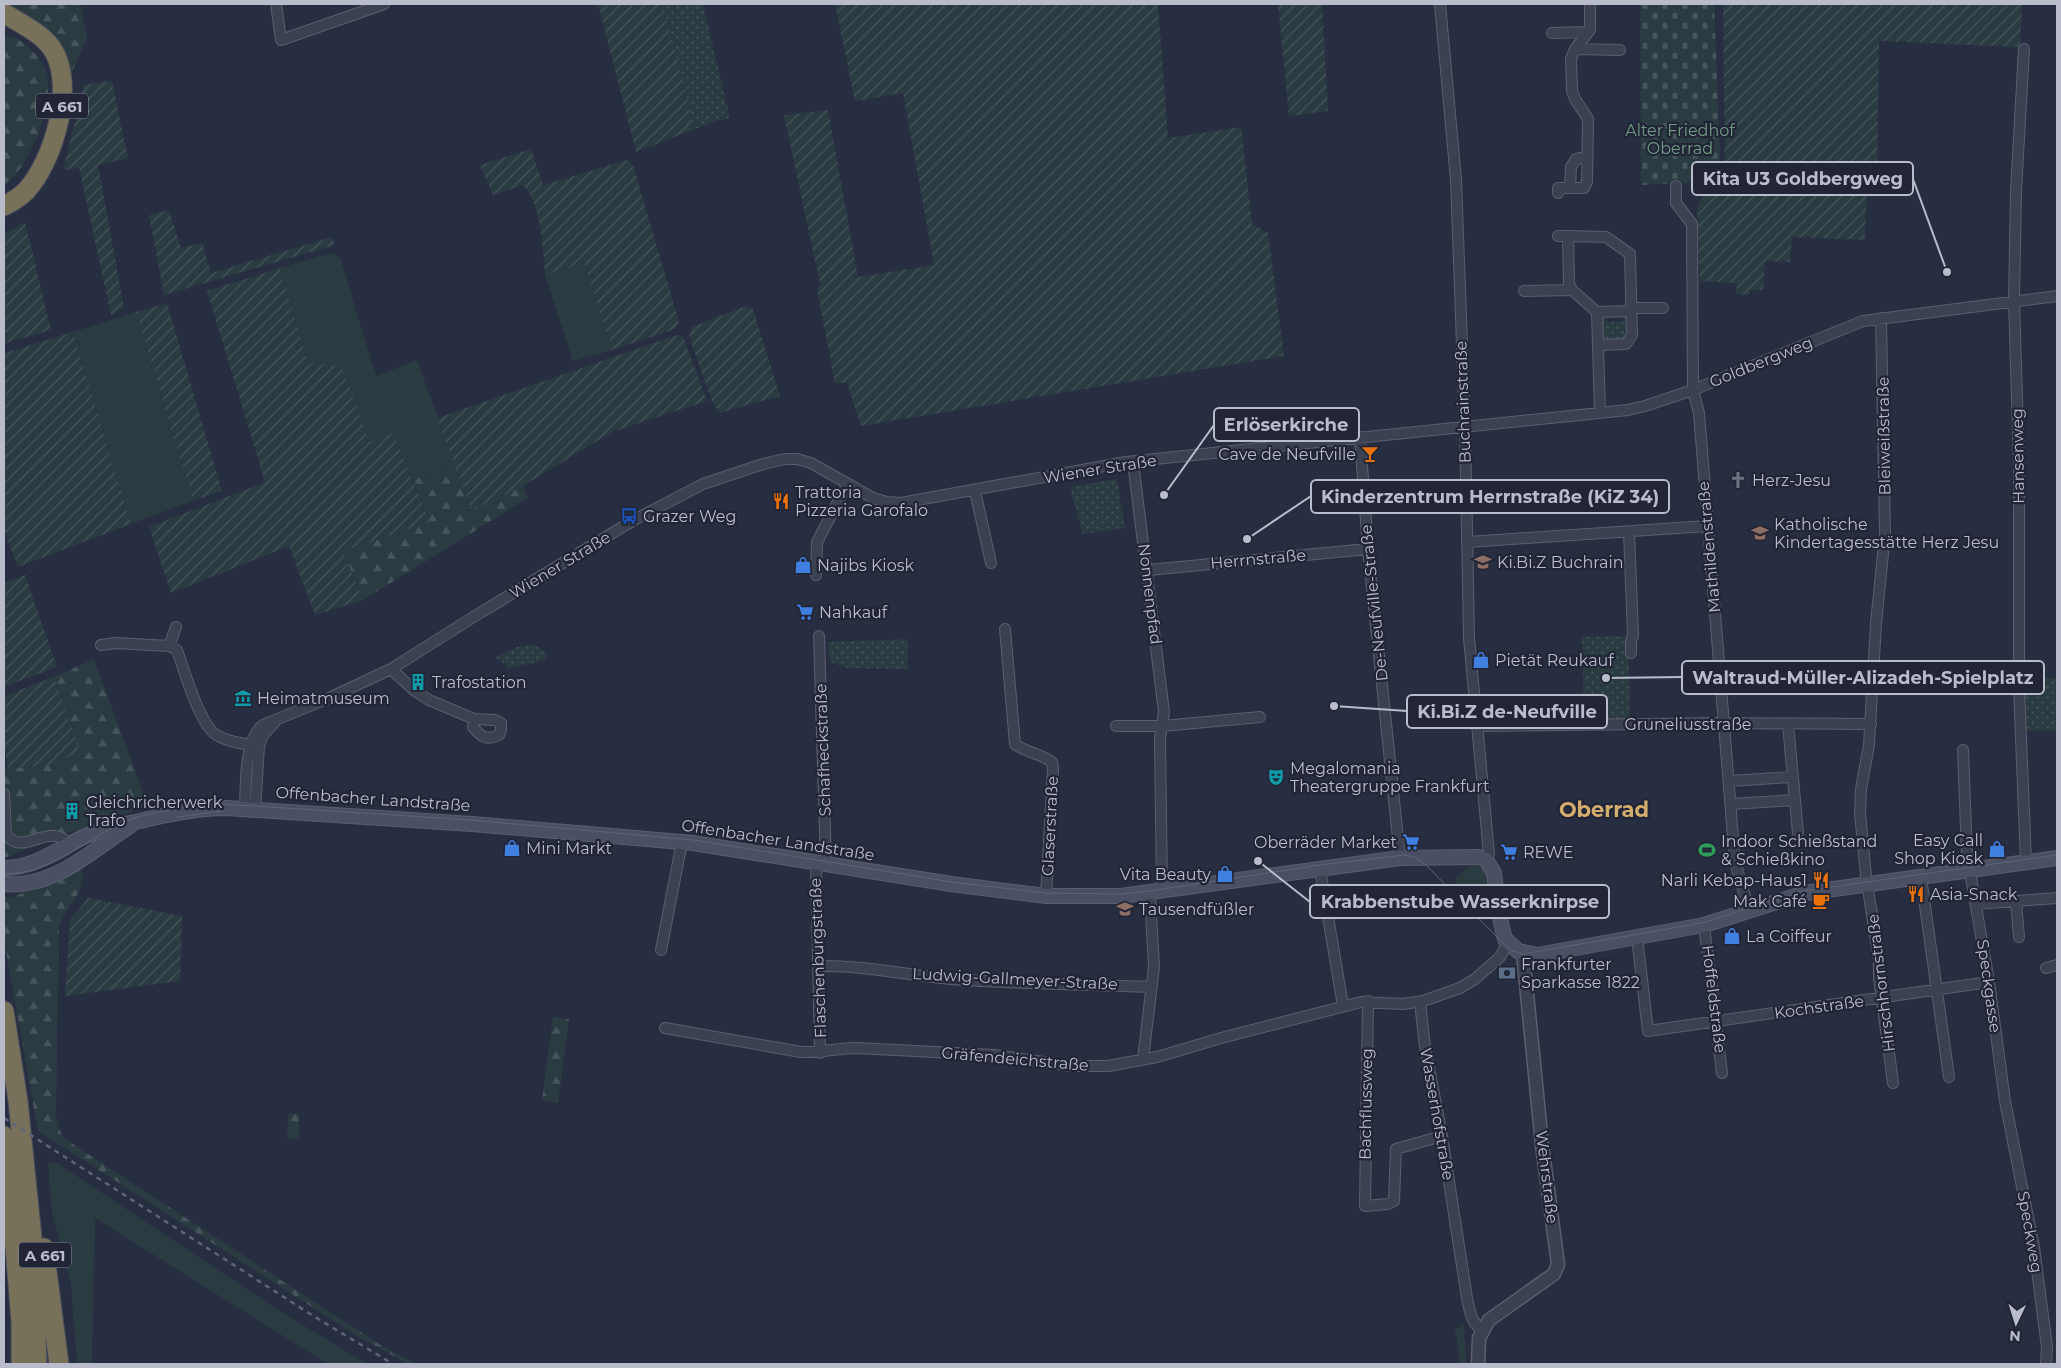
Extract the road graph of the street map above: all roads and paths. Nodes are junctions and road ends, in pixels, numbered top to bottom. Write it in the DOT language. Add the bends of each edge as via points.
graph roads {
  1 [pos="276,4"];
  2 [pos="384,4"];
  3 [pos="1440,4"];
  4 [pos="1590,4"];
  5 [pos="4,13"];
  6 [pos="4,30"];
  7 [pos="1552,32"];
  8 [pos="1588,32"];
  9 [pos="1575,49"];
  10 [pos="2024,49"];
  11 [pos="1620,50"];
  12 [pos="1588,156"];
  13 [pos="1676,186"];
  14 [pos="1570,188"];
  15 [pos="1558,193"];
  16 [pos="4,200"];
  17 [pos="4,206"];
  18 [pos="1572,290"];
  19 [pos="1524,291"];
  20 [pos="2057,296"];
  21 [pos="2014,300"];
  22 [pos="1663,308"];
  23 [pos="1632,310"];
  24 [pos="1597,312"];
  25 [pos="1881,318"];
  26 [pos="1598,345"];
  27 [pos="1693,390"];
  28 [pos="1600,413"];
  29 [pos="1465,427"];
  30 [pos="1360,437"];
  31 [pos="1133,462"];
  32 [pos="848,485"];
  33 [pos="975,491"];
  34 [pos="1708,526"];
  35 [pos="1630,532"];
  36 [pos="1467,542"];
  37 [pos="1368,549"];
  38 [pos="991,564"];
  39 [pos="1148,570"];
  40 [pos="816,575"];
  41 [pos="176,628"];
  42 [pos="1005,629"];
  43 [pos="819,636"];
  44 [pos="101,645"];
  45 [pos="170,646"];
  46 [pos="1631,653"];
  47 [pos="391,669"];
  48 [pos="1260,717"];
  49 [pos="474,719"];
  50 [pos="1724,723"];
  51 [pos="1788,724"];
  52 [pos="1871,724"];
  53 [pos="1116,726"];
  54 [pos="1162,726"];
  55 [pos="1476,726"];
  56 [pos="255,746"];
  57 [pos="1963,750"];
  58 [pos="1791,777"];
  59 [pos="1729,781"];
  60 [pos="4,794"];
  61 [pos="1794,800"];
  62 [pos="1731,804"];
  63 [pos="250,808"];
  64 [pos="138,821"];
  65 [pos="1798,833"];
  66 [pos="682,842"];
  67 [pos="69,845"];
  68 [pos="1405,858"];
  69 [pos="2057,858"];
  70 [pos="1486,860"];
  71 [pos="2026,862"];
  72 [pos="821,863"];
  73 [pos="4,868"];
  74 [pos="1320,868"];
  75 [pos="1970,870"];
  76 [pos="1921,877"];
  77 [pos="1867,883"];
  78 [pos="6,884"];
  79 [pos="1156,893"];
  80 [pos="1046,896"];
  81 [pos="2057,898"];
  82 [pos="2016,901"];
  83 [pos="1976,904"];
  84 [pos="1749,910"];
  85 [pos="1704,925"];
  86 [pos="1637,937"];
  87 [pos="2019,937"];
  88 [pos="1508,942"];
  89 [pos="662,950"];
  90 [pos="1523,952"];
  91 [pos="818,966"];
  92 [pos="2057,966"];
  93 [pos="2046,968"];
  94 [pos="1989,982"];
  95 [pos="1151,987"];
  96 [pos="1936,990"];
  97 [pos="1881,998"];
  98 [pos="1368,1001"];
  99 [pos="1420,1002"];
  100 [pos="1343,1006"];
  101 [pos="4,1011"];
  102 [pos="1718,1022"];
  103 [pos="665,1028"];
  104 [pos="820,1053"];
  105 [pos="1144,1059"];
  106 [pos="1722,1073"];
  107 [pos="1949,1077"];
  108 [pos="1893,1083"];
  109 [pos="2004,1101"];
  110 [pos="1442,1136"];
  111 [pos="11,1143"];
  112 [pos="4,1169"];
  113 [pos="1482,1330"];
  114 [pos="22,1364"];
  115 [pos="37,1364"];
  116 [pos="59,1364"];
  117 [pos="1478,1364"];
  118 [pos="2046,1364"];
  1 -- 2 [label="street" via="281,40"];
  3 -- 29 [label="street, Buchrainstraße" via="1456,180"];
  4 -- 8 [label="street"];
  5 -- 17 [label="highway, A 661" via="51,47 61,70 63,91 60,114 42,167 26,192"];
  6 -- 16 [label="highway" via="24,35 41,48 52,63 58,88 39,160 23,186"];
  7 -- 8 [label="street"];
  8 -- 9 [label="street"];
  9 -- 11 [label="street"];
  9 -- 12 [label="street" via="1571,59 1572,91 1588,119"];
  10 -- 21 [label="street, Hansenweg"];
  12 -- 14 [label="street" via="1576,159 1571,167"];
  12 -- 14 [label="street" via="1584,188"];
  13 -- 27 [label="street, Mathildenstraße" via="1676,203 1692,224"];
  14 -- 15 [label="street" via="1558,188"];
  18 -- 19 [label="street"];
  18 -- 23 [label="street" via="1563,236 1606,237 1630,254"];
  18 -- 24 [label="street"];
  20 -- 21 [label="street, Goldbergweg"];
  21 -- 25 [label="street, Goldbergweg"];
  21 -- 71 [label="street, Hansenweg" via="2020,462 2019,688"];
  22 -- 23 [label="street"];
  23 -- 24 [label="street"];
  23 -- 26 [label="street" via="1631,340 1626,344"];
  24 -- 26 [label="street"];
  25 -- 27 [label="street, Goldbergweg" via="1863,321"];
  25 -- 52 [label="street, Bleiweißstraße" via="1885,534"];
  26 -- 28 [label="street"];
  27 -- 28 [label="street, Goldbergweg" via="1637,408"];
  27 -- 34 [label="street, Mathildenstraße" via="1699,413"];
  28 -- 29 [label="street, Goldbergweg"];
  29 -- 30 [label="street, Wiener Straße"];
  29 -- 36 [label="street, Buchrainstraße"];
  30 -- 31 [label="street, Wiener Straße"];
  30 -- 37 [label="street, De-Neufville-Straße"];
  31 -- 33 [label="street, Wiener Straße"];
  31 -- 39 [label="street, Nonnenpfad"];
  32 -- 33 [label="street, Wiener Straße" via="873,498 894,503"];
  32 -- 40 [label="street" via="817,542"];
  32 -- 47 [label="street, Wiener Straße" via="797,459 763,464 703,484 634,520"];
  33 -- 38 [label="street"];
  34 -- 35 [label="street"];
  34 -- 50 [label="street, Mathildenstraße"];
  35 -- 36 [label="street"];
  35 -- 46 [label="street"];
  36 -- 55 [label="street, Buchrainstraße" via="1469,638"];
  37 -- 39 [label="street, Herrnstraße"];
  37 -- 68 [label="street, De-Neufville-Straße"];
  39 -- 54 [label="street, Nonnenpfad" via="1164,712"];
  41 -- 45 [label="street"];
  42 -- 80 [label="street, Glaserstraße" via="1015,744 1052,762"];
  43 -- 72 [label="street, Schafheckstraße"];
  44 -- 45 [label="street"];
  45 -- 56 [label="street" via="176,650 208,726 223,738"];
  47 -- 49 [label="street" via="420,695"];
  47 -- 56 [label="street, Wiener Straße" via="280,718"];
  48 -- 54 [label="street"];
  50 -- 51 [label="street, Gruneliusstraße"];
  50 -- 55 [label="street, Gruneliusstraße"];
  50 -- 59 [label="street, Mathildenstraße"];
  51 -- 52 [label="street, Gruneliusstraße"];
  51 -- 58 [label="street"];
  52 -- 77 [label="street, Bleiweißstraße" via="1860,813"];
  53 -- 54 [label="street"];
  54 -- 79 [label="street, Nonnenpfad"];
  55 -- 70 [label="street, Buchrainstraße" via="1489,854"];
  56 -- 63 [label="street, Wiener Straße"];
  57 -- 75 [label="street, Speckgasse"];
  58 -- 59 [label="street"];
  58 -- 61 [label="street"];
  59 -- 62 [label="street, Mathildenstraße"];
  60 -- 67 [label="street" via="8,838 26,842 56,835"];
  61 -- 62 [label="street"];
  61 -- 65 [label="street"];
  62 -- 84 [label="street, Mathildenstraße" via="1735,862"];
  63 -- 64 [label="main road, Offenbacher Landstraße" via="197,810"];
  63 -- 66 [label="main road, Offenbacher Landstraße"];
  64 -- 67 [label="main road, Offenbacher Landstraße" via="88,835"];
  64 -- 78 [label="main road, Offenbacher Landstraße" via="55,875 39,881"];
  66 -- 72 [label="main road, Offenbacher Landstraße"];
  66 -- 89 [label="street"];
  67 -- 73 [label="main road, Offenbacher Landstraße" via="41,861"];
  68 -- 70 [label="main road, Offenbacher Landstraße" via="1469,856"];
  68 -- 74 [label="main road, Offenbacher Landstraße"];
  69 -- 71 [label="main road"];
  70 -- 88 [label="main road" via="1494,873 1503,934"];
  71 -- 75 [label="main road"];
  72 -- 80 [label="main road, Offenbacher Landstraße"];
  72 -- 91 [label="street, Flaschenburgstraße"];
  74 -- 79 [label="main road, Offenbacher Landstraße"];
  74 -- 100 [label="street"];
  75 -- 76 [label="main road"];
  75 -- 83 [label="street, Speckgasse"];
  76 -- 77 [label="main road"];
  76 -- 96 [label="street"];
  77 -- 84 [label="main road" via="1805,893"];
  77 -- 97 [label="street, Hirschhornstraße" via="1879,960"];
  79 -- 80 [label="main road, Offenbacher Landstraße"];
  79 -- 95 [label="street, Nonnenpfad"];
  81 -- 82 [label="street"];
  82 -- 83 [label="street"];
  82 -- 87 [label="street"];
  83 -- 94 [label="street, Speckgasse"];
  84 -- 85 [label="main road"];
  85 -- 86 [label="main road"];
  85 -- 102 [label="street, Hoffeldstraße"];
  86 -- 90 [label="main road" via="1542,954"];
  86 -- 102 [label="street, Kochstraße" via="1648,1031"];
  88 -- 90 [label="main road"];
  88 -- 99 [label="street" via="1500,957 1475,979 1460,988"];
  90 -- 113 [label="street, Wehrstraße" via="1542,1145 1558,1264 1554,1274 1498,1312"];
  91 -- 95 [label="street, Ludwig-Gallmeyer-Straße" via="846,966 981,981"];
  91 -- 104 [label="street, Flaschenburgstraße"];
  92 -- 93 [label="street"];
  94 -- 96 [label="street, Kochstraße"];
  94 -- 109 [label="street, Speckgasse"];
  95 -- 105 [label="street, Nonnenpfad"];
  96 -- 97 [label="street, Kochstraße"];
  96 -- 107 [label="street"];
  97 -- 102 [label="street, Kochstraße"];
  97 -- 108 [label="street, Hirschhornstraße"];
  98 -- 99 [label="street, Gräfendeichstraße" via="1390,1004"];
  98 -- 100 [label="street, Gräfendeichstraße"];
  98 -- 110 [label="street, Bachflussweg" via="1365,1206 1394,1201 1396,1149"];
  99 -- 110 [label="street, Wasserhofstraße"];
  100 -- 105 [label="street, Gräfendeichstraße"];
  101 -- 111 [label="highway, A 661"];
  102 -- 106 [label="street, Hoffeldstraße"];
  103 -- 104 [label="street, Gräfendeichstraße"];
  104 -- 105 [label="street, Gräfendeichstraße" via="843,1048 994,1055 1091,1067"];
  109 -- 118 [label="street, Speckweg" via="2034,1247 2047,1347"];
  110 -- 113 [label="street, Wasserhofstraße" via="1470,1312 1473,1322"];
  111 -- 112 [label="highway, A 661"];
  111 -- 114 [label="highway, A 661"];
  111 -- 115 [label="highway, A 661" via="33,1247"];
  111 -- 116 [label="highway, A 661" via="38,1208"];
  113 -- 117 [label="street" via="1477,1346"];
}
